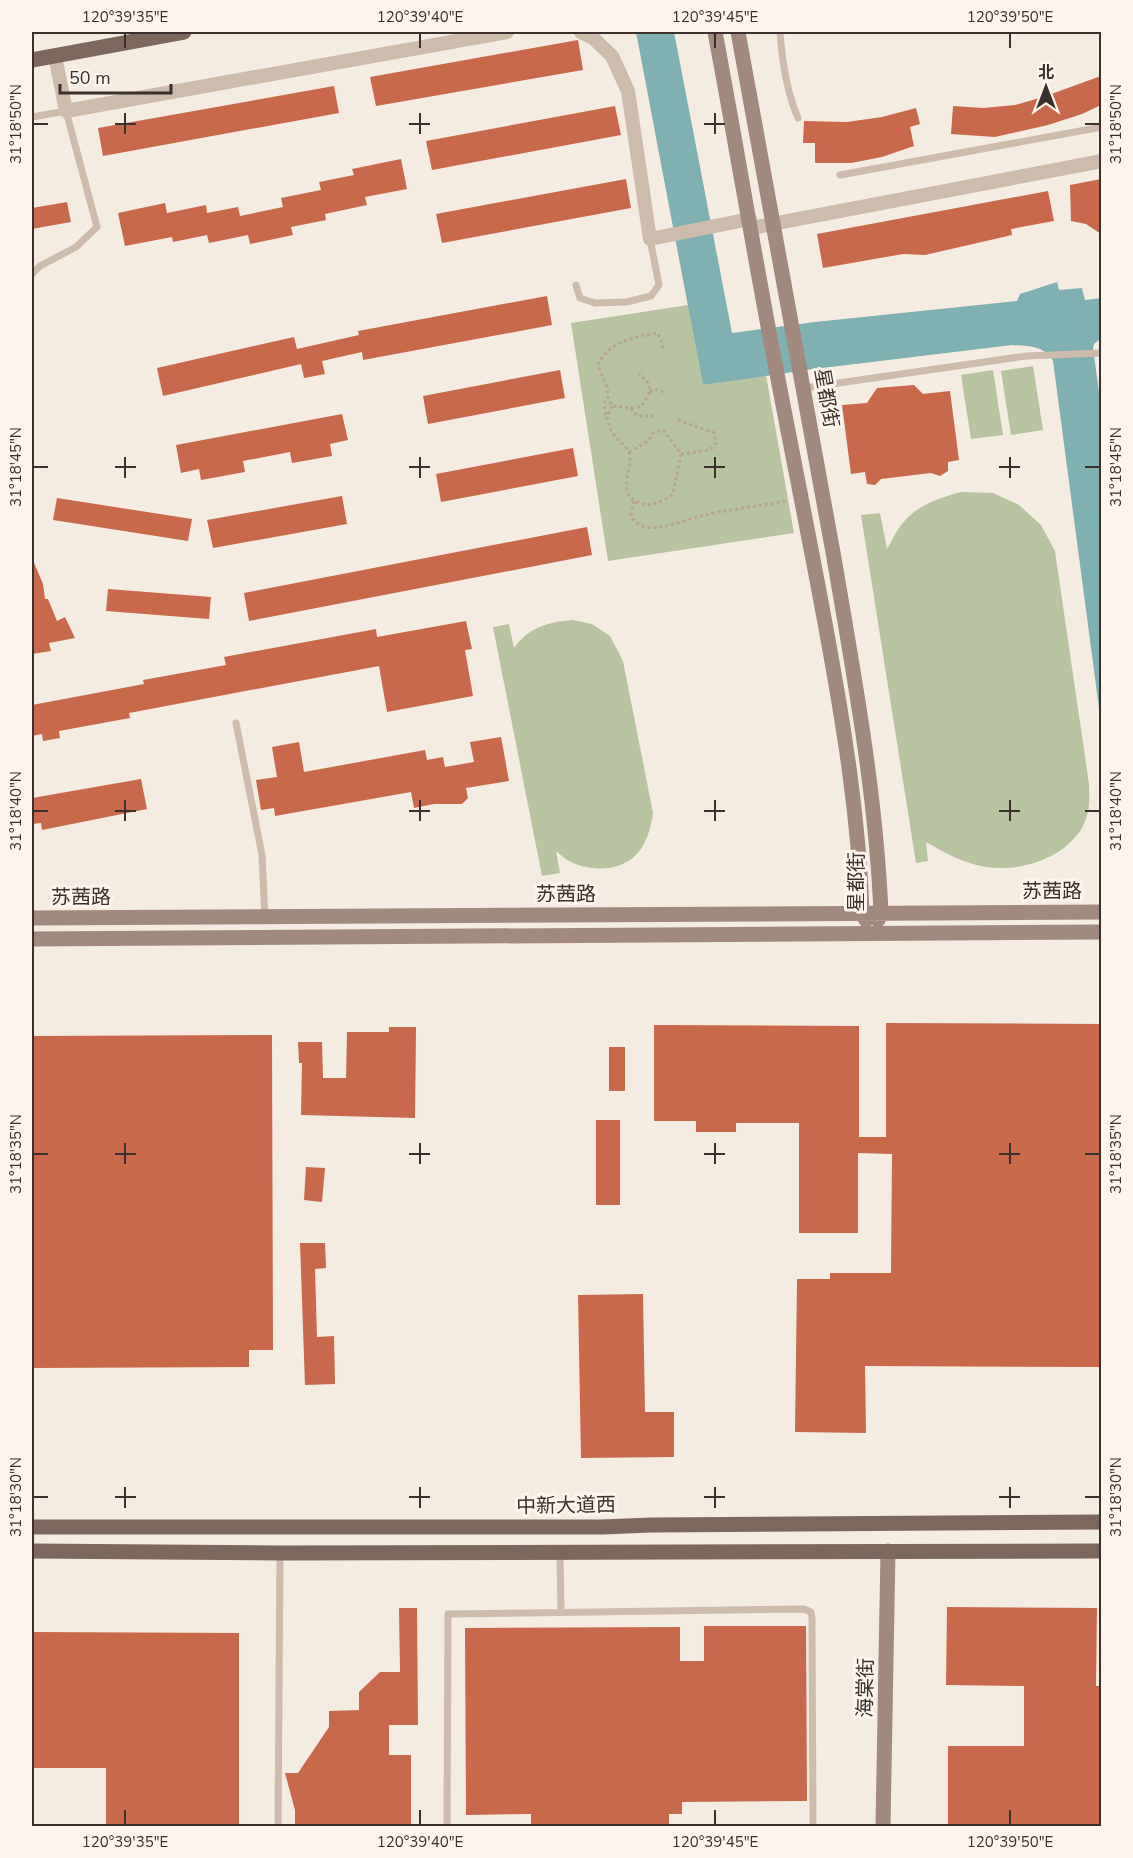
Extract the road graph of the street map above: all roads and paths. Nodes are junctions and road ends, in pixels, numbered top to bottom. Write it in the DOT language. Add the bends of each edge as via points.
graph roads {
  1 [pos="184,32"];
  2 [pos="507,32"];
  3 [pos="581,32"];
  4 [pos="715,32"];
  5 [pos="738,32"];
  6 [pos="780,32"];
  7 [pos="55,56"];
  8 [pos="32,60"];
  9 [pos="66,111"];
  10 [pos="32,117"];
  11 [pos="798,118"];
  12 [pos="1101,127"];
  13 [pos="1101,161"];
  14 [pos="840,175"];
  15 [pos="750,223"];
  16 [pos="772,224"];
  17 [pos="650,239"];
  18 [pos="32,274"];
  19 [pos="576,285"];
  20 [pos="663,349"];
  21 [pos="1101,353"];
  22 [pos="639,373"];
  23 [pos="804,384"];
  24 [pos="650,392"];
  25 [pos="664,392"];
  26 [pos="608,397"];
  27 [pos="612,406"];
  28 [pos="631,408"];
  29 [pos="654,416"];
  30 [pos="607,417"];
  31 [pos="678,420"];
  32 [pos="629,452"];
  33 [pos="681,454"];
  34 [pos="802,499"];
  35 [pos="634,501"];
  36 [pos="236,723"];
  37 [pos="1101,912"];
  38 [pos="862,913"];
  39 [pos="881,913"];
  40 [pos="32,918"];
  41 [pos="265,918"];
  42 [pos="1101,932"];
  43 [pos="872,933"];
  44 [pos="32,939"];
  45 [pos="1101,1522"];
  46 [pos="32,1527"];
  47 [pos="32,1551"];
  48 [pos="888,1551"];
  49 [pos="1101,1551"];
  50 [pos="280,1552"];
  51 [pos="560,1552"];
  52 [pos="561,1612"];
  53 [pos="278,1827"];
  54 [pos="447,1827"];
  55 [pos="813,1827"];
  56 [pos="884,1827"];
  1 -- 7 [label="main road"];
  2 -- 9 [label="street"];
  3 -- 17 [label="street" via="612,56 628,91"];
  4 -- 15 [label="main road, 星都街"];
  5 -- 16 [label="main road, 星都街"];
  6 -- 11 [label="lane" via="790,99"];
  7 -- 8 [label="main road"];
  7 -- 9 [label="street"];
  9 -- 10 [label="lane"];
  9 -- 18 [label="lane" via="97,226 76,247"];
  12 -- 14 [label="lane"];
  13 -- 16 [label="street"];
  15 -- 16 [label="street"];
  15 -- 17 [label="street" via="722,224"];
  15 -- 34 [label="main road, 星都街"];
  16 -- 23 [label="main road, 星都街"];
  17 -- 19 [label="lane" via="659,285 651,296 595,303 580,298"];
  20 -- 26 [label="path" via="657,333 608,349 598,366"];
  21 -- 23 [label="lane" via="1039,355"];
  22 -- 24 [label="path"];
  23 -- 39 [label="main road, 星都街" via="862,718"];
  24 -- 25 [label="path"];
  24 -- 28 [label="path" via="642,406"];
  26 -- 27 [label="path"];
  26 -- 30 [label="path" via="604,404"];
  27 -- 28 [label="path"];
  27 -- 30 [label="path"];
  28 -- 29 [label="path" via="637,416"];
  30 -- 32 [label="path" via="611,430"];
  31 -- 33 [label="path" via="714,433 716,443 710,450"];
  32 -- 33 [label="path" via="648,441 654,432 663,430"];
  32 -- 35 [label="path" via="626,484"];
  33 -- 35 [label="path" via="673,494 645,506"];
  34 -- 35 [label="path" via="706,514 656,527 635,522 631,517"];
  34 -- 38 [label="main road, 星都街" via="853,793"];
  36 -- 41 [label="lane" via="262,855"];
  37 -- 39 [label="main road, 苏茜路"];
  38 -- 39 [label="main road, 苏茜路"];
  38 -- 41 [label="main road, 苏茜路"];
  38 -- 43 [label="main road, 星都街"];
  39 -- 43 [label="main road, 星都街"];
  40 -- 41 [label="main road, 苏茜路"];
  42 -- 43 [label="main road"];
  43 -- 44 [label="main road"];
  45 -- 46 [label="main road, 中新大道西"];
  47 -- 50 [label="main road"];
  48 -- 49 [label="main road"];
  48 -- 51 [label="main road"];
  48 -- 56 [label="main road, 海棠街"];
  50 -- 51 [label="main road"];
  50 -- 53 [label="lane"];
  51 -- 52 [label="lane"];
  52 -- 54 [label="lane" via="448,1614"];
  52 -- 55 [label="lane" via="810,1612"];
}
